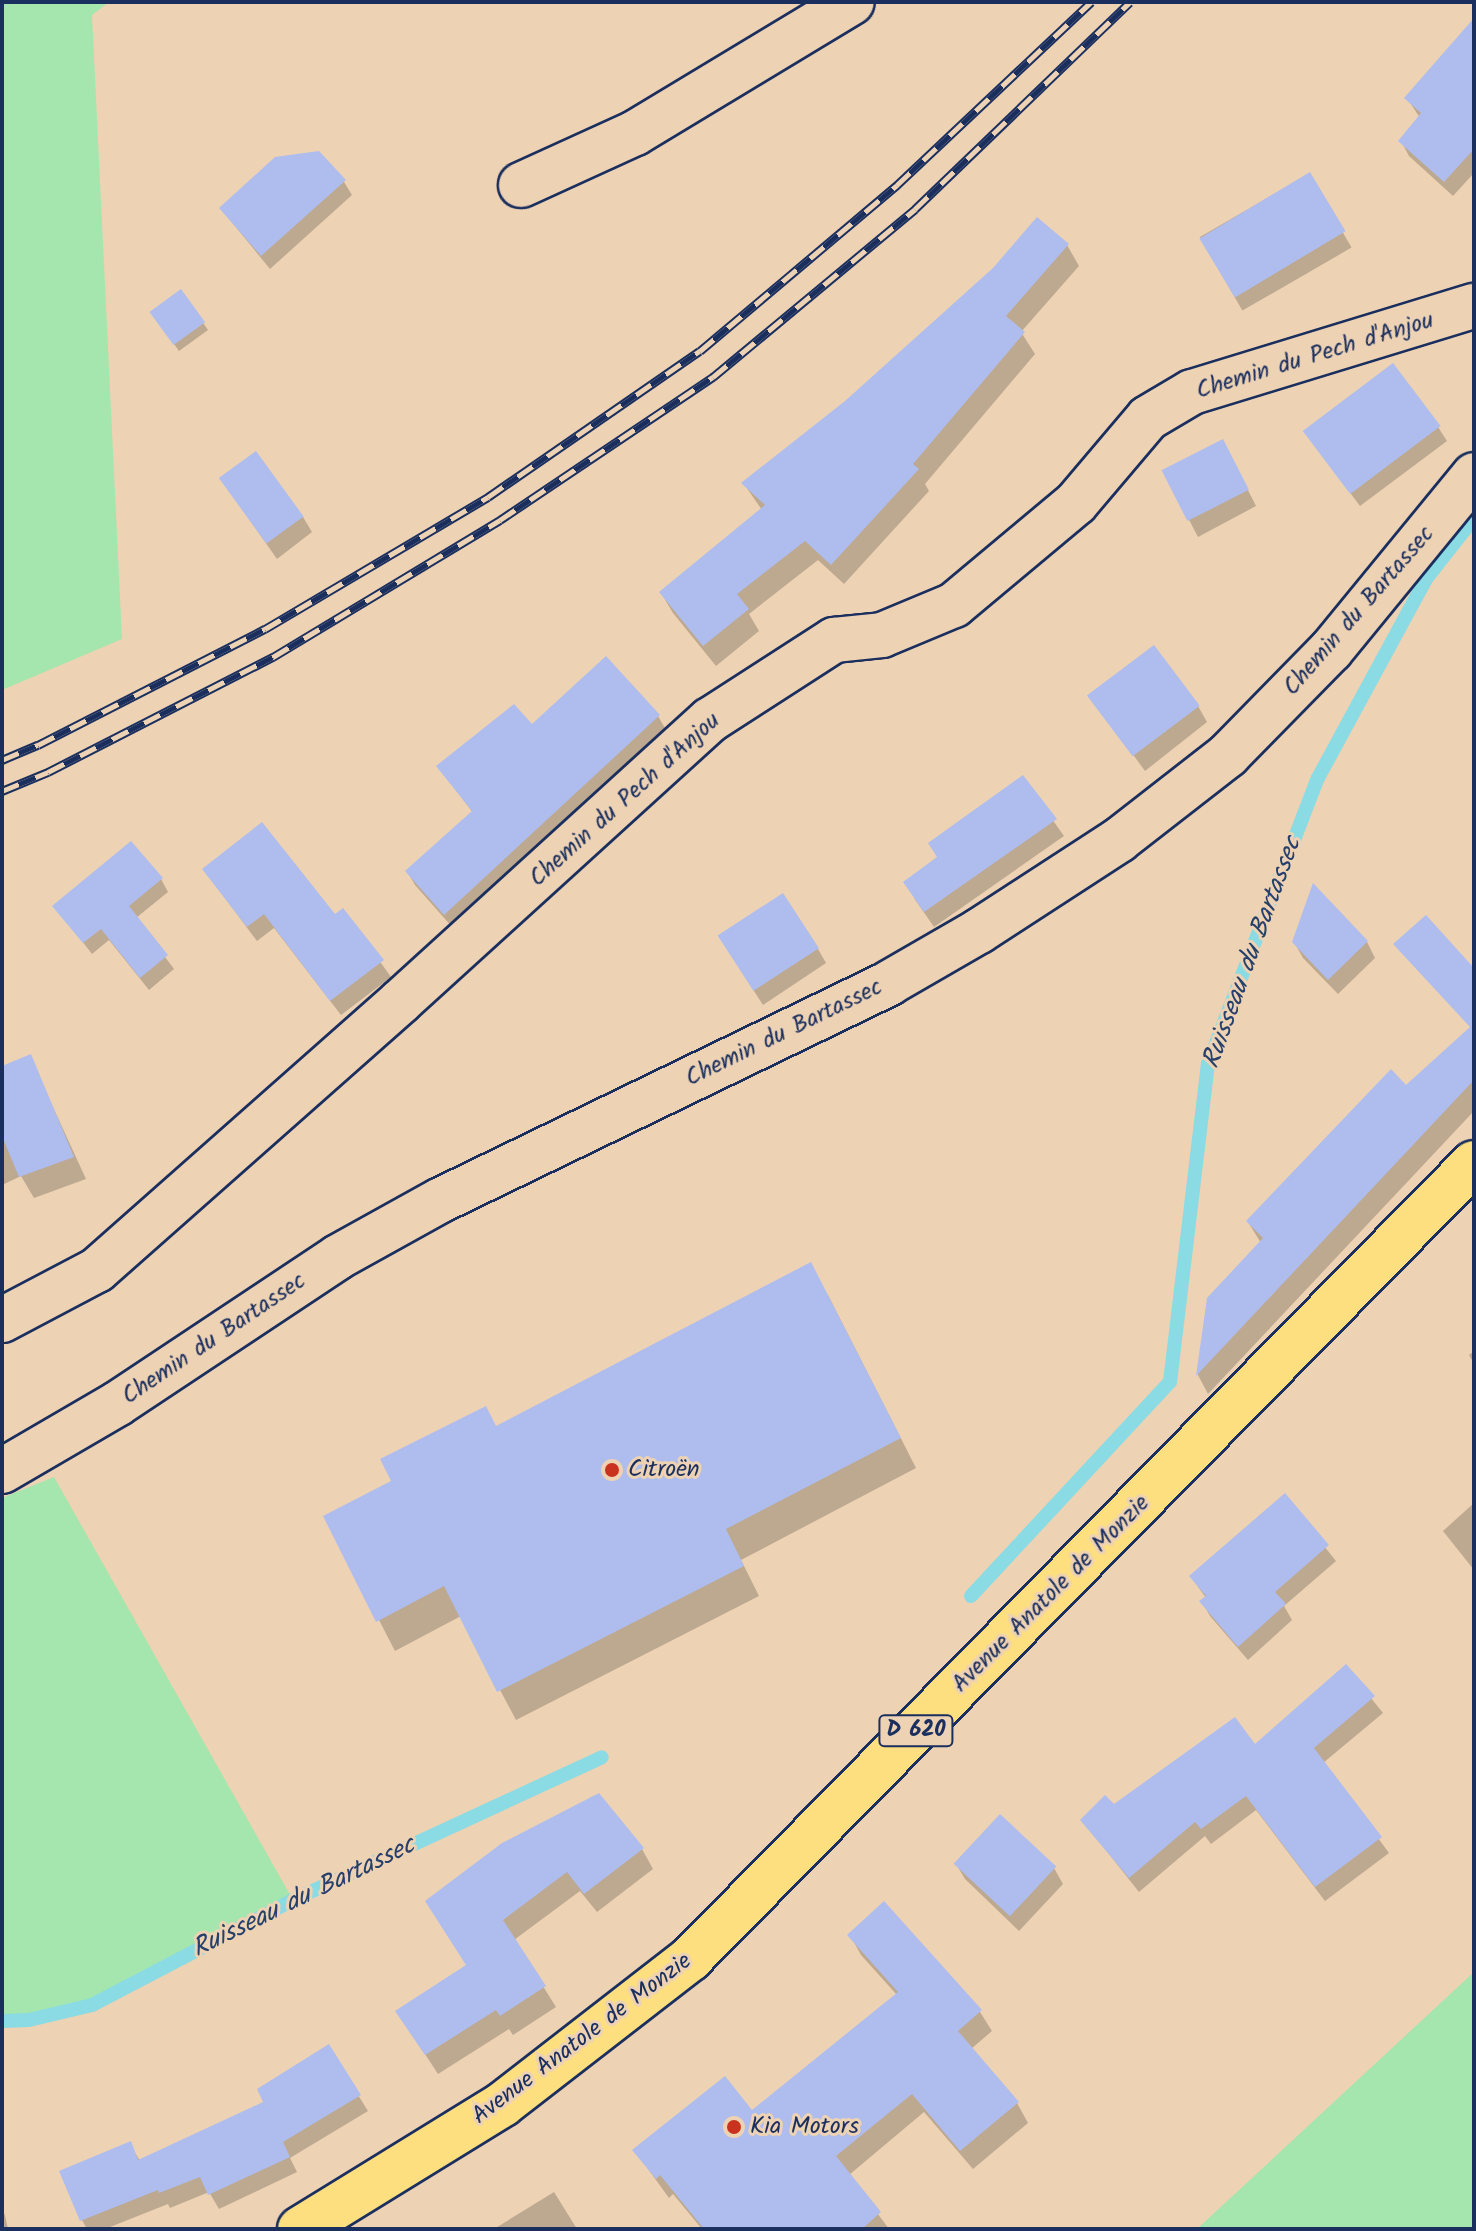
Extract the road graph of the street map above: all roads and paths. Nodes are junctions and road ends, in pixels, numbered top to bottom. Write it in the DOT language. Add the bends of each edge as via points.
graph roads {
  1 [pos="852,2"];
  2 [pos="521,185"];
  3 [pos="1474,306"];
  4 [pos="1474,475"];
  5 [pos="1474,1163"];
  6 [pos="2,1320"];
  7 [pos="2,1471"];
  8 [pos="300,2229"];
  1 -- 2 [label="street" via="635,133"];
  3 -- 6 [label="street, Chemin du Pech d'Anjou" via="1192,392 1148,418 1076,503 954,605 882,635 834,640 710,720 97,1270"];
  4 -- 7 [label="street, Chemin du Bartassec" via="1331,650 1228,755 1119,840 889,983 441,1200 338,1257 117,1404"];
  5 -- 8 [label="main road, Avenue Anatole de Monzie / D 620" via="690,1959 503,2104"];
}
